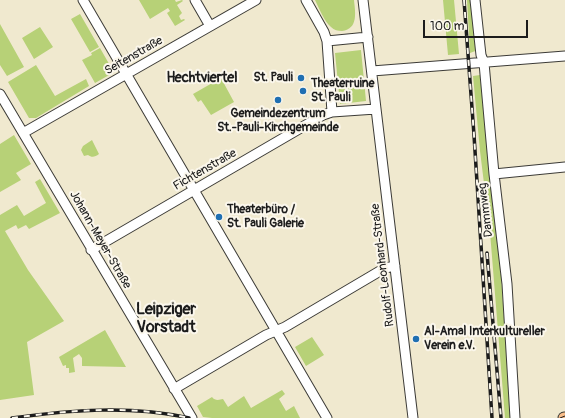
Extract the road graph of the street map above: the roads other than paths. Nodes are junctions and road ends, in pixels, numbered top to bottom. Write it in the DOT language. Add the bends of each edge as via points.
graph roads {
  1 [pos="83,0"];
  2 [pos="195,0"];
  3 [pos="256,0"];
  4 [pos="306,0"];
  5 [pos="363,0"];
  6 [pos="476,0"];
  7 [pos="210,26"];
  8 [pos="368,37"];
  9 [pos="327,41"];
  10 [pos="565,56"];
  11 [pos="484,63"];
  12 [pos="372,71"];
  13 [pos="126,74"];
  14 [pos="0,94"];
  15 [pos="376,109"];
  16 [pos="332,112"];
  17 [pos="23,133"];
  18 [pos="565,167"];
  19 [pos="494,174"];
  20 [pos="194,190"];
  21 [pos="91,250"];
  22 [pos="395,266"];
  23 [pos="276,331"];
  24 [pos="174,389"];
  25 [pos="192,418"];
  26 [pos="327,418"];
  27 [pos="413,418"];
  28 [pos="515,418"];
  1 -- 13 [label="street"];
  2 -- 7 [label="street"];
  3 -- 7 [label="street, Seitenstraße"];
  4 -- 9 [label="street"];
  5 -- 8 [label="street"];
  6 -- 11 [label="street, Dammweg"];
  7 -- 13 [label="street, Seitenstraße"];
  8 -- 9 [label="street"];
  8 -- 12 [label="street, Rudolf-Leonhard-Straße"];
  9 -- 16 [label="street"];
  10 -- 11 [label="street"];
  11 -- 12 [label="street"];
  11 -- 19 [label="street, Dammweg"];
  12 -- 15 [label="street, Rudolf-Leonhard-Straße"];
  13 -- 17 [label="street, Seitenstraße"];
  13 -- 20 [label="street"];
  14 -- 17 [label="street, Johann-Meyer-Straße"];
  15 -- 16 [label="street"];
  15 -- 22 [label="street, Rudolf-Leonhard-Straße"];
  16 -- 20 [label="street, Fichtenstraße"];
  17 -- 21 [label="street, Johann-Meyer-Straße"];
  18 -- 19 [label="street"];
  19 -- 28 [label="street, Dammweg" via="507,284"];
  20 -- 21 [label="street, Fichtenstraße"];
  20 -- 23 [label="street"];
  21 -- 24 [label="street, Johann-Meyer-Straße"];
  22 -- 23 [label="street" via="385,268"];
  22 -- 27 [label="street, Rudolf-Leonhard-Straße"];
  23 -- 24 [label="street"];
  23 -- 26 [label="street"];
  24 -- 25 [label="street, Johann-Meyer-Straße"];
}
